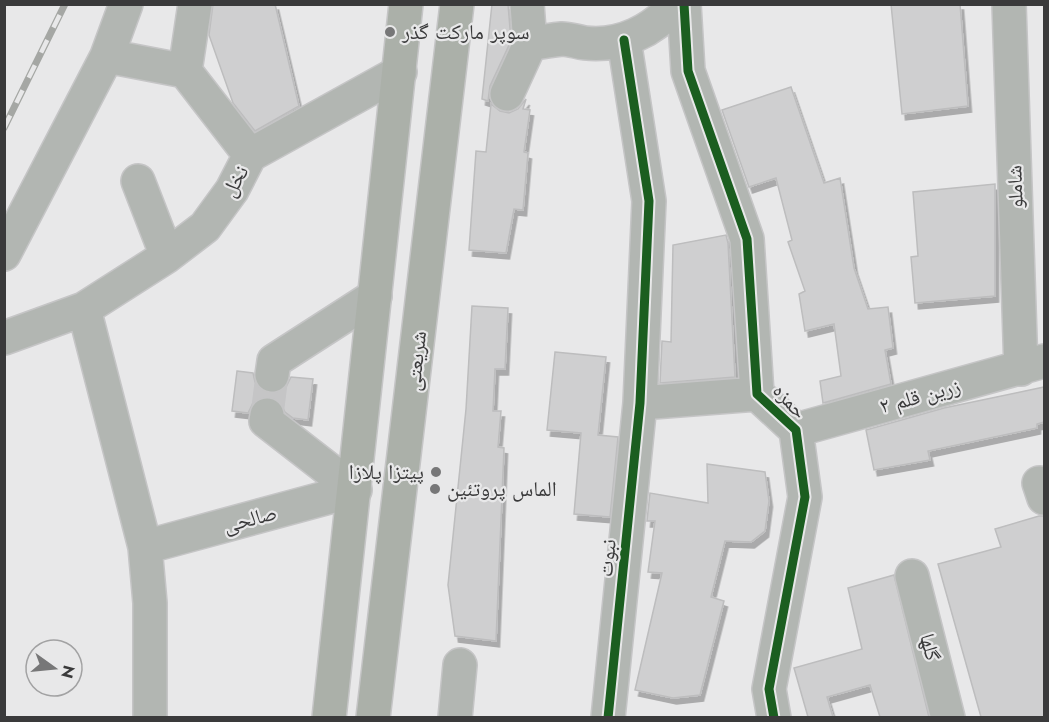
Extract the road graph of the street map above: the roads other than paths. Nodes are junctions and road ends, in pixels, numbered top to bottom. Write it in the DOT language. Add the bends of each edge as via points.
graph roads {
  1 [pos="126,4"];
  2 [pos="195,4"];
  3 [pos="406,4"];
  4 [pos="457,4"];
  5 [pos="526,4"];
  6 [pos="676,4"];
  7 [pos="684,4"];
  8 [pos="1009,4"];
  9 [pos="624,40"];
  10 [pos="530,44"];
  11 [pos="107,56"];
  12 [pos="185,71"];
  13 [pos="400,72"];
  14 [pos="507,94"];
  15 [pos="250,155"];
  16 [pos="138,181"];
  17 [pos="4,254"];
  18 [pos="167,256"];
  19 [pos="375,296"];
  20 [pos="84,309"];
  21 [pos="4,338"];
  22 [pos="1033,365"];
  23 [pos="272,375"];
  24 [pos="757,394"];
  25 [pos="640,403"];
  26 [pos="267,415"];
  27 [pos="796,430"];
  28 [pos="355,490"];
  29 [pos="145,547"];
  30 [pos="912,576"];
  31 [pos="460,665"];
  32 [pos="150,717"];
  33 [pos="329,717"];
  34 [pos="373,717"];
  35 [pos="454,717"];
  36 [pos="608,717"];
  37 [pos="774,717"];
  38 [pos="948,717"];
  1 -- 11 [label="street"];
  2 -- 12 [label="street"];
  3 -- 13 [label="main road"];
  4 -- 34 [label="main road, شریعتی"];
  5 -- 10 [label="street"];
  6 -- 9 [label="street" via="659,21"];
  7 -- 24 [label="street, حمزه" via="688,71 747,239"];
  8 -- 22 [label="street, شاملو"];
  9 -- 10 [label="street" via="605,44 564,39"];
  9 -- 25 [label="street, نبوت" via="650,201"];
  10 -- 14 [label="street"];
  11 -- 12 [label="street"];
  11 -- 17 [label="street"];
  12 -- 15 [label="street"];
  13 -- 15 [label="street, نخل"];
  13 -- 19 [label="main road"];
  15 -- 18 [label="street, نخل" via="232,190 205,227"];
  16 -- 18 [label="street"];
  18 -- 20 [label="street, نخل"];
  19 -- 23 [label="street" via="274,361"];
  19 -- 28 [label="main road"];
  20 -- 21 [label="street, نخل"];
  20 -- 29 [label="street"];
  22 -- 27 [label="street, زرین قلم ۲"];
  24 -- 25 [label="street"];
  24 -- 27 [label="street, حمزه"];
  25 -- 36 [label="street, نبوت"];
  26 -- 28 [label="street" via="266,421"];
  27 -- 37 [label="street, حمزه" via="805,497 769,690"];
  28 -- 29 [label="street, صالحی"];
  28 -- 33 [label="main road"];
  29 -- 32 [label="street" via="150,603"];
  30 -- 38 [label="street, گلها"];
  31 -- 35 [label="street"];
}
